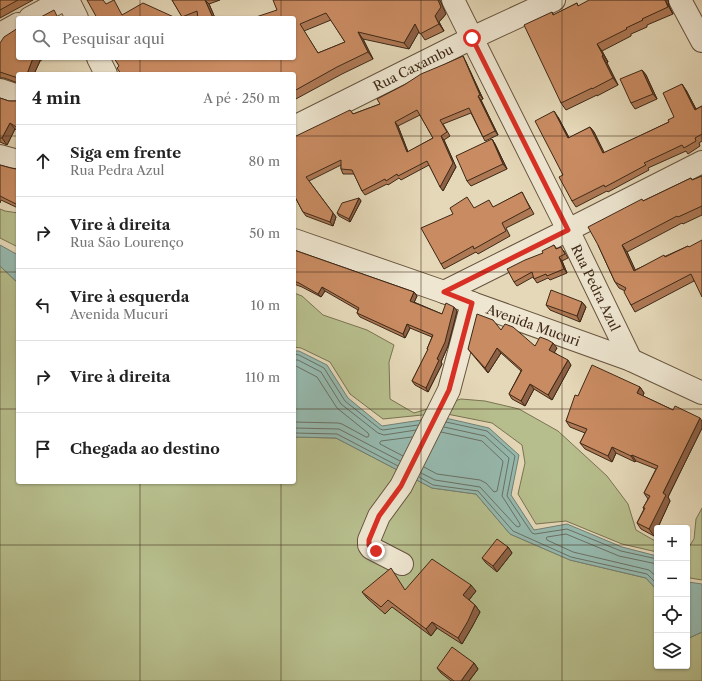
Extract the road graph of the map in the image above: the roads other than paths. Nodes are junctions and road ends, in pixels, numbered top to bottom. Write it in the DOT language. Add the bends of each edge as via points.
graph roads {
  1 [pos="62,0"];
  2 [pos="68,0"];
  3 [pos="454,0"];
  4 [pos="554,0"];
  5 [pos="680,0"];
  6 [pos="34,16"];
  7 [pos="76,16"];
  8 [pos="16,25"];
  9 [pos="0,34"];
  10 [pos="472,38"];
  11 [pos="702,41"];
  12 [pos="99,60"];
  13 [pos="105,72"];
  14 [pos="0,90"];
  15 [pos="16,95"];
  16 [pos="296,126"];
  17 [pos="0,156"];
  18 [pos="16,160"];
  19 [pos="702,162"];
  20 [pos="568,230"];
  21 [pos="296,241"];
  22 [pos="444,292"];
  23 [pos="472,303"];
  24 [pos="631,360"];
  25 [pos="702,393"];
  26 [pos="402,564"];
  1 -- 6 [label="street"];
  2 -- 7 [label="street"];
  3 -- 10 [label="street, Rua Pedra Azul"];
  4 -- 10 [label="street, Rua Caxambu"];
  5 -- 11 [label="street"];
  8 -- 9 [label="street"];
  10 -- 16 [label="street, Rua Caxambu"];
  10 -- 20 [label="street, Rua Pedra Azul"];
  12 -- 13 [label="street"];
  14 -- 15 [label="street"];
  17 -- 18 [label="street"];
  19 -- 20 [label="street"];
  20 -- 22 [label="street"];
  20 -- 24 [label="street, Rua Pedra Azul"];
  21 -- 22 [label="street, Avenida Mucuri"];
  22 -- 23 [label="street, Avenida Mucuri"];
  23 -- 24 [label="street, Avenida Mucuri"];
  23 -- 26 [label="street" via="449,390 401,486 379,516 369,540 371,548"];
  24 -- 25 [label="street, Avenida Mucuri"];
}
